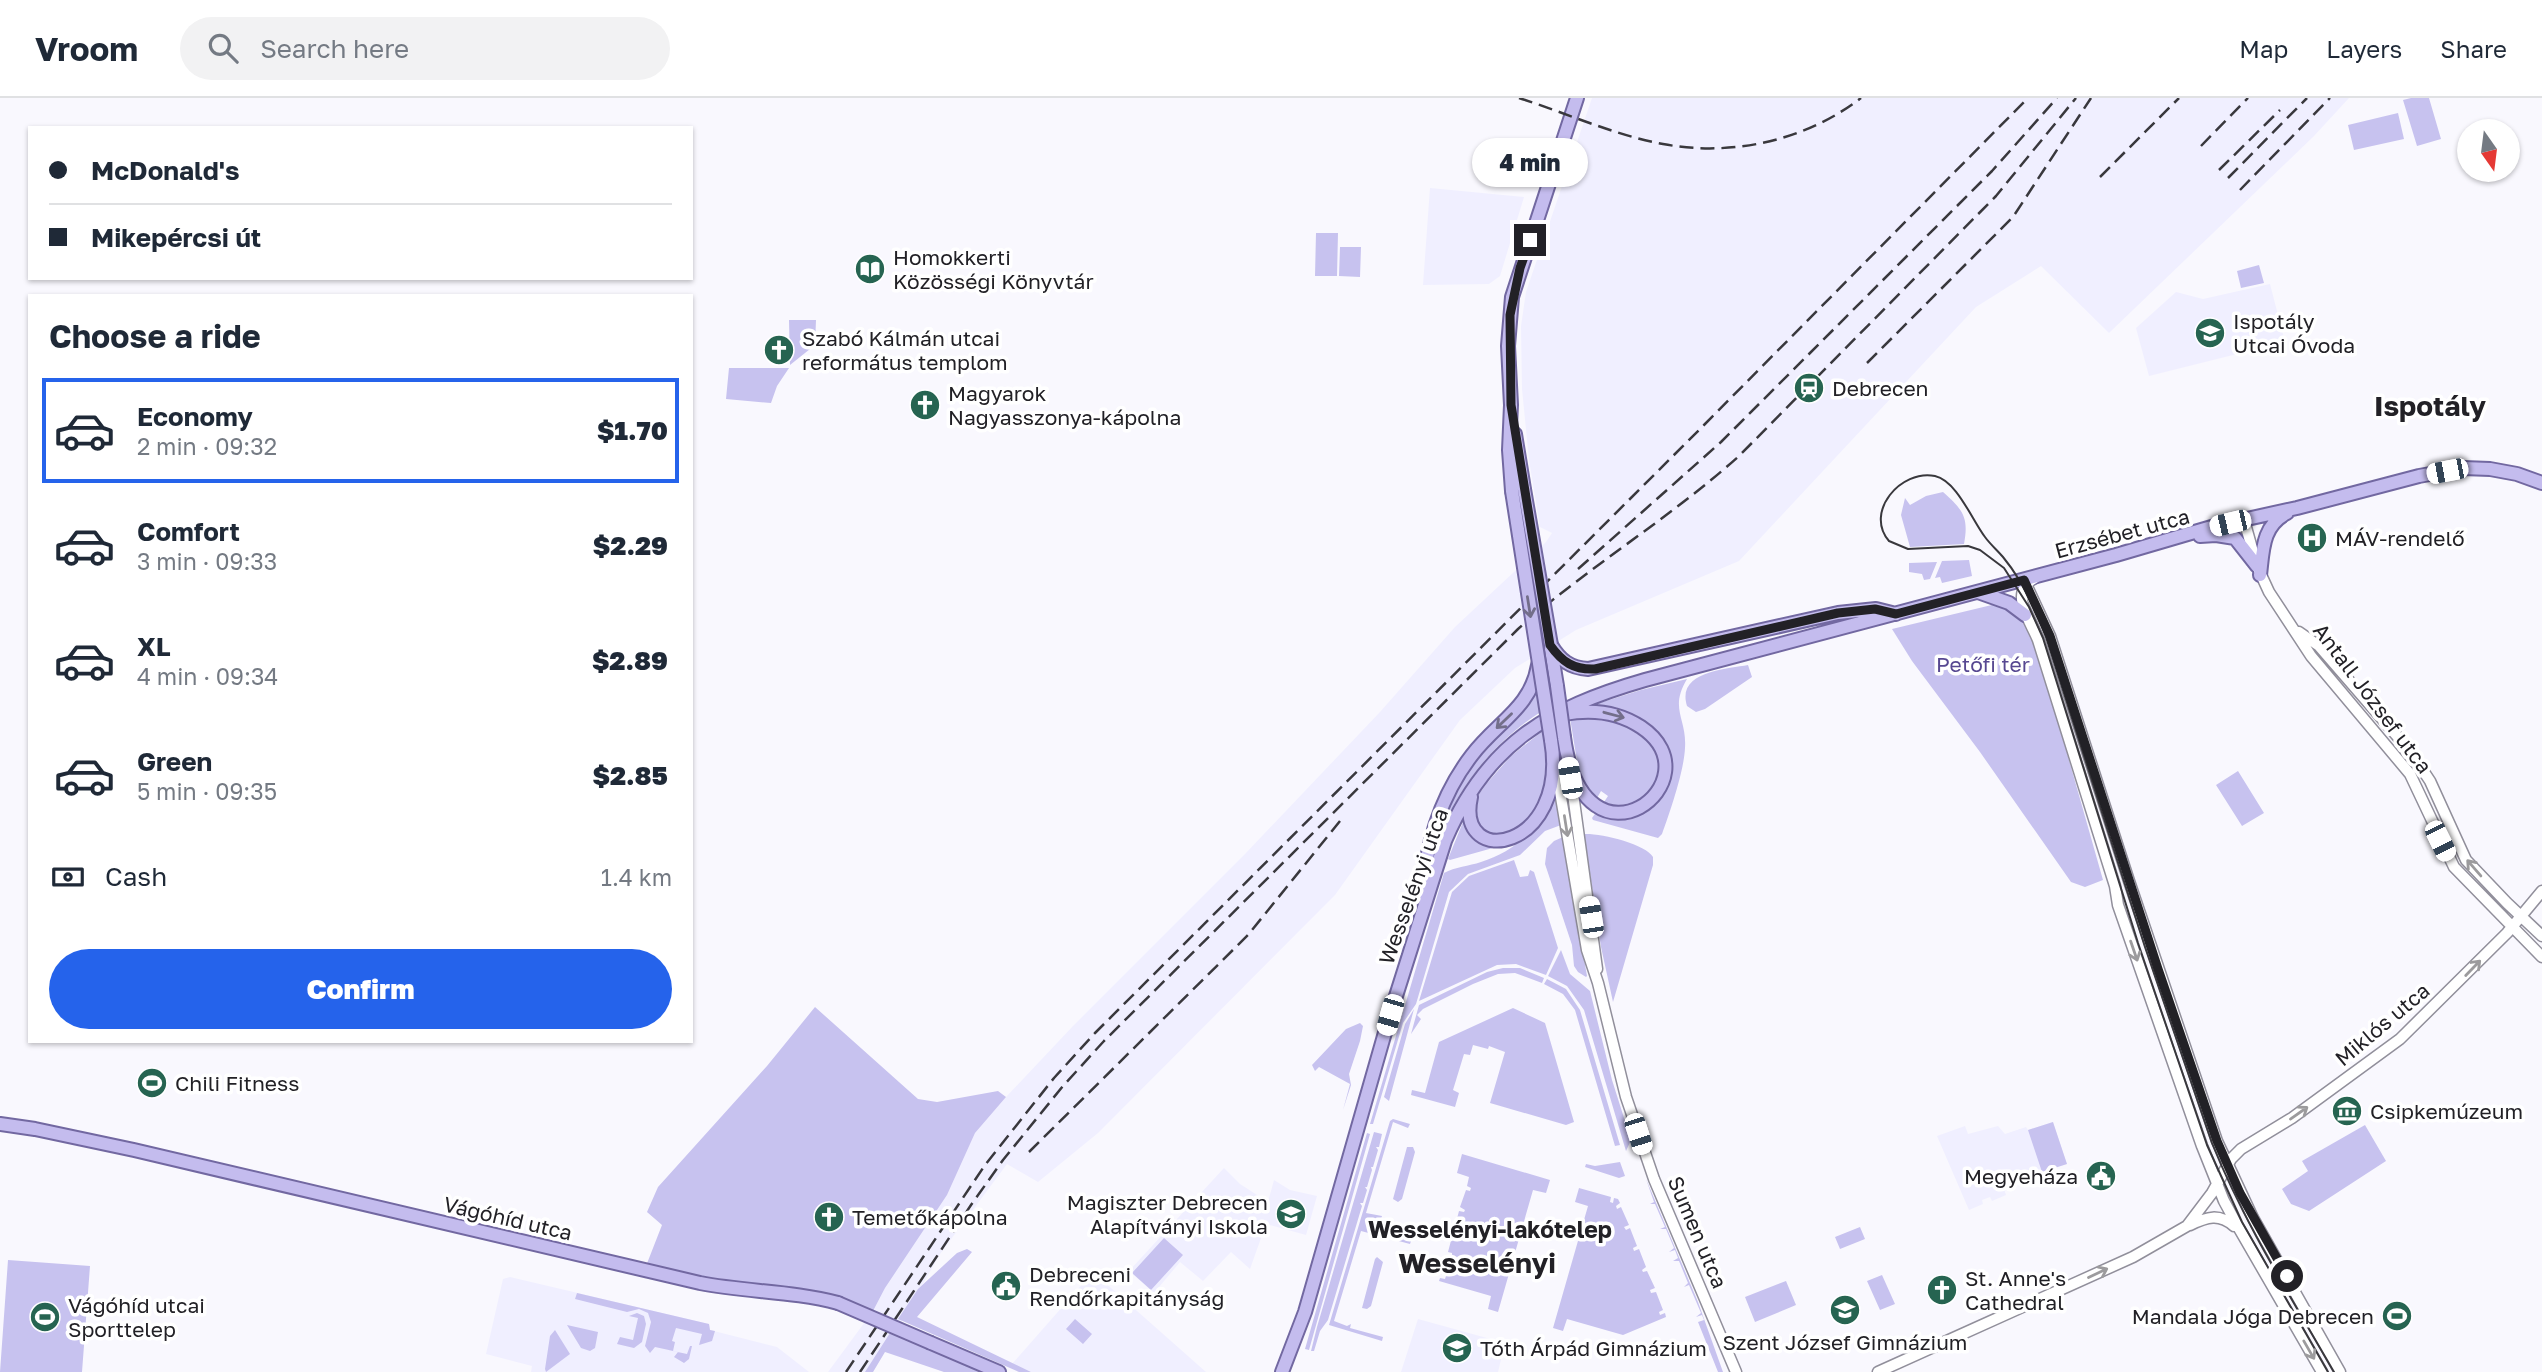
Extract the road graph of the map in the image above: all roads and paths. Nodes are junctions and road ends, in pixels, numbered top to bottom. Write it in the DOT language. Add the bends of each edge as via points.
graph roads {
  1 [pos="1577,98"];
  2 [pos="2517,474"];
  3 [pos="2542,483"];
  4 [pos="1518,490"];
  5 [pos="2542,492"];
  6 [pos="2297,508"];
  7 [pos="2244,520"];
  8 [pos="2179,537"];
  9 [pos="2258,570"];
  10 [pos="2025,582"];
  11 [pos="1978,592"];
  12 [pos="1896,614"];
  13 [pos="2025,615"];
  14 [pos="2296,629"];
  15 [pos="1550,645"];
  16 [pos="1538,665"];
  17 [pos="1547,719"];
  18 [pos="1558,738"];
  19 [pos="1561,757"];
  20 [pos="1474,786"];
  21 [pos="2542,891"];
  22 [pos="1420,917"];
  23 [pos="2522,917"];
  24 [pos="2513,926"];
  25 [pos="2542,936"];
  26 [pos="2542,957"];
  27 [pos="0,1124"];
  28 [pos="2202,1146"];
  29 [pos="2225,1159"];
  30 [pos="2217,1184"];
  31 [pos="2187,1226"];
  32 [pos="2241,1232"];
  33 [pos="999,1372"];
  34 [pos="1282,1372"];
  35 [pos="1736,1372"];
  36 [pos="1878,1372"];
  37 [pos="2322,1372"];
  38 [pos="2340,1372"];
  1 -- 4 [label="main road" via="1513,297 1508,346 1509,450"];
  2 -- 3 [label="main road, Erzsébet utca"];
  2 -- 5 [label="main road, Erzsébet utca"];
  2 -- 6 [label="main road, Erzsébet utca" via="2463,468"];
  4 -- 15 [label="main road, bridge"];
  4 -- 16 [label="main road, one-way, bridge"];
  6 -- 7 [label="main road, Erzsébet utca"];
  6 -- 9 [label="main road" via="2271,525"];
  7 -- 8 [label="main road, Erzsébet utca"];
  7 -- 9 [label="street, Antall József utca"];
  8 -- 9 [label="main road" via="2235,538"];
  8 -- 10 [label="main road, Erzsébet utca"];
  9 -- 14 [label="street, Antall József utca" via="2278,608"];
  10 -- 11 [label="main road, Wesselényi utca"];
  10 -- 13 [label="street" via="2021,602"];
  10 -- 29 [label="street" via="2050,636"];
  11 -- 12 [label="main road, Wesselényi utca"];
  11 -- 13 [label="main road" via="2009,603"];
  12 -- 15 [label="main road" via="1875,609 1838,613 1595,669 1571,666"];
  12 -- 17 [label="main road, Wesselényi utca" via="1614,689"];
  13 -- 28 [label="street, one-way" via="2038,640 2126,928"];
  23 -- 14 [label="street, Antall József utca, one-way" via="2466,860 2430,781 2410,751 2319,646"];
  14 -- 24 [label="street, Antall József utca" via="2311,656 2410,774 2454,867"];
  15 -- 18 [label="main road, bridge"];
  16 -- 18 [label="main road, bridge"];
  16 -- 22 [label="main road, one-way" via="1528,696 1478,748 1452,785 1429,844"];
  17 -- 19 [label="main road, one-way" via="1590,711 1632,721 1660,747 1664,778 1653,798 1642,806 1610,812 1584,795"];
  17 -- 20 [label="main road, Wesselényi utca" via="1511,744"];
  18 -- 19 [label="main road"];
  19 -- 20 [label="main road" via="1546,805 1527,830 1513,839 1489,840 1475,828 1469,812"];
  19 -- 35 [label="street, Sumen utca" via="1613,1053 1644,1152"];
  20 -- 22 [label="main road, Wesselényi utca" via="1445,841"];
  21 -- 23 [label="street, Miklós utca"];
  22 -- 34 [label="main road, Wesselényi utca" via="1305,1312"];
  23 -- 24 [label="street, Miklós utca"];
  23 -- 25 [label="street, Antall József utca"];
  24 -- 26 [label="street, Antall József utca"];
  29 -- 24 [label="street, Miklós utca, one-way" via="2292,1118 2400,1040"];
  27 -- 33 [label="main road, Vágóhíd utca, bridge" via="134,1150 700,1283 838,1303"];
  28 -- 29 [label="street"];
  28 -- 30 [label="street"];
  29 -- 30 [label="street"];
  29 -- 38 [label="street"];
  30 -- 31 [label="street"];
  30 -- 32 [label="street"];
  31 -- 32 [label="street" via="2220,1217"];
  36 -- 31 [label="street, one-way" via="2144,1252"];
  32 -- 37 [label="street, one-way"];
}
